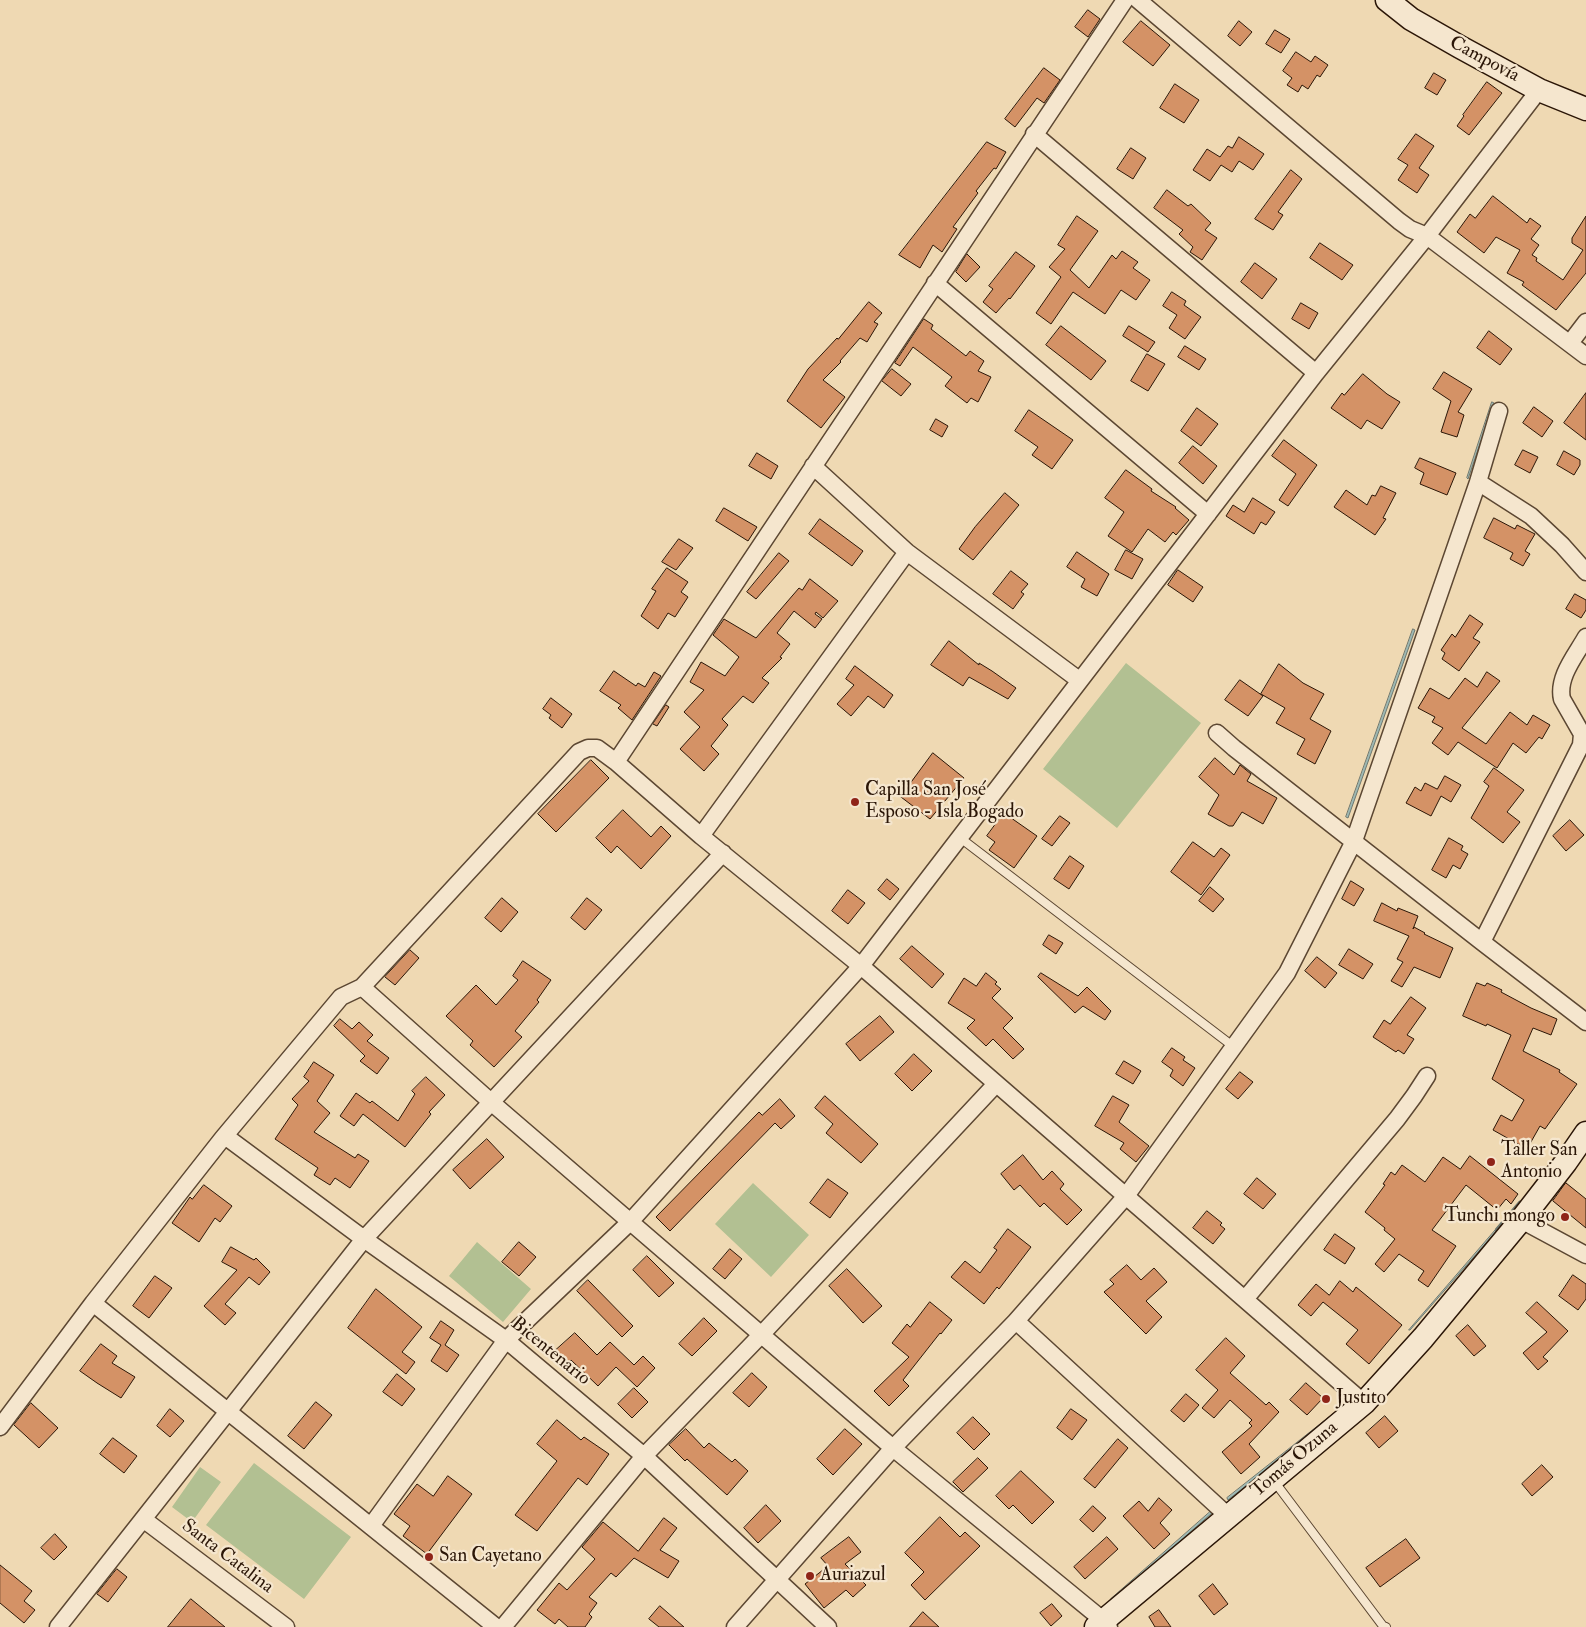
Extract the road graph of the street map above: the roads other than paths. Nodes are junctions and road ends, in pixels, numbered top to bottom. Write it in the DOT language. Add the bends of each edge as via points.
graph roads {
  1 [pos="1125,0"];
  2 [pos="1138,0"];
  3 [pos="1387,0"];
  4 [pos="1539,90"];
  5 [pos="1586,109"];
  6 [pos="1034,134"];
  7 [pos="1427,236"];
  8 [pos="936,283"];
  9 [pos="1586,322"];
  10 [pos="1570,343"];
  11 [pos="1586,356"];
  12 [pos="1316,373"];
  13 [pos="1499,411"];
  14 [pos="814,466"];
  15 [pos="1478,482"];
  16 [pos="1208,514"];
  17 [pos="907,552"];
  18 [pos="1586,572"];
  19 [pos="1586,637"];
  20 [pos="1079,680"];
  21 [pos="1217,733"];
  22 [pos="616,762"];
  23 [pos="702,836"];
  24 [pos="959,837"];
  25 [pos="1354,841"];
  26 [pos="723,853"];
  27 [pos="1482,942"];
  28 [pos="861,966"];
  29 [pos="362,987"];
  30 [pos="1586,1022"];
  31 [pos="1234,1047"];
  32 [pos="1426,1076"];
  33 [pos="996,1084"];
  34 [pos="491,1102"];
  35 [pos="1586,1133"];
  36 [pos="225,1136"];
  37 [pos="1126,1196"];
  38 [pos="1521,1220"];
  39 [pos="630,1222"];
  40 [pos="364,1239"];
  41 [pos="1586,1255"];
  42 [pos="1245,1299"];
  43 [pos="93,1303"];
  44 [pos="1016,1322"];
  45 [pos="761,1335"];
  46 [pos="506,1340"];
  47 [pos="1364,1403"];
  48 [pos="228,1411"];
  49 [pos="0,1427"];
  50 [pos="893,1448"];
  51 [pos="644,1456"];
  52 [pos="1273,1479"];
  53 [pos="1228,1516"];
  54 [pos="143,1519"];
  55 [pos="371,1526"];
  56 [pos="776,1579"];
  57 [pos="1103,1625"];
  58 [pos="58,1627"];
  59 [pos="285,1627"];
  60 [pos="496,1627"];
  61 [pos="503,1627"];
  62 [pos="735,1627"];
  63 [pos="828,1627"];
  64 [pos="1384,1627"];
  1 -- 6 [label="street"];
  2 -- 7 [label="street" via="1399,221"];
  3 -- 4 [label="street, Campovía" via="1411,20"];
  4 -- 5 [label="street, Campovía"];
  4 -- 7 [label="street"];
  6 -- 8 [label="street"];
  6 -- 12 [label="street"];
  7 -- 10 [label="street"];
  7 -- 12 [label="street"];
  8 -- 14 [label="street"];
  8 -- 16 [label="street"];
  9 -- 10 [label="street"];
  10 -- 11 [label="street"];
  12 -- 16 [label="street"];
  13 -- 15 [label="street"];
  14 -- 17 [label="street"];
  14 -- 22 [label="street"];
  15 -- 18 [label="street" via="1531,516"];
  15 -- 25 [label="street"];
  16 -- 20 [label="street"];
  17 -- 20 [label="street"];
  17 -- 23 [label="street"];
  19 -- 27 [label="street" via="1563,677 1561,693 1582,734 1581,744"];
  20 -- 24 [label="street"];
  21 -- 25 [label="street"];
  22 -- 23 [label="street"];
  22 -- 29 [label="street" via="597,748 579,752"];
  23 -- 26 [label="street"];
  24 -- 28 [label="street"];
  24 -- 31 [label="lane"];
  25 -- 27 [label="street"];
  25 -- 31 [label="street" via="1287,973"];
  26 -- 28 [label="street"];
  26 -- 34 [label="street"];
  27 -- 30 [label="street"];
  28 -- 33 [label="street"];
  28 -- 39 [label="street"];
  29 -- 34 [label="street"];
  29 -- 36 [label="street" via="341,997"];
  31 -- 37 [label="street"];
  32 -- 42 [label="street" via="1397,1119"];
  33 -- 37 [label="street"];
  33 -- 45 [label="street"];
  34 -- 39 [label="street"];
  34 -- 40 [label="street"];
  35 -- 38 [label="street, Tomás Ozuna"];
  36 -- 40 [label="street, Bicentenario"];
  36 -- 43 [label="street"];
  37 -- 42 [label="street"];
  37 -- 44 [label="street"];
  38 -- 41 [label="street"];
  38 -- 47 [label="street, Tomás Ozuna"];
  39 -- 45 [label="street"];
  39 -- 46 [label="street"];
  40 -- 46 [label="street, Bicentenario"];
  40 -- 48 [label="street"];
  42 -- 47 [label="street"];
  43 -- 48 [label="street"];
  43 -- 49 [label="street"];
  44 -- 50 [label="street"];
  44 -- 53 [label="street"];
  45 -- 50 [label="street"];
  45 -- 51 [label="street"];
  46 -- 51 [label="street, Bicentenario"];
  46 -- 55 [label="street"];
  47 -- 52 [label="street, Tomás Ozuna"];
  48 -- 54 [label="street"];
  48 -- 55 [label="street"];
  50 -- 56 [label="street"];
  50 -- 57 [label="street"];
  51 -- 56 [label="street, Bicentenario"];
  51 -- 61 [label="street"];
  52 -- 53 [label="street, Tomás Ozuna"];
  52 -- 64 [label="lane"];
  53 -- 57 [label="street, Tomás Ozuna"];
  54 -- 58 [label="street"];
  54 -- 59 [label="street, Santa Catalina"];
  55 -- 60 [label="street"];
  56 -- 62 [label="street"];
  56 -- 63 [label="street, Bicentenario"];
}
